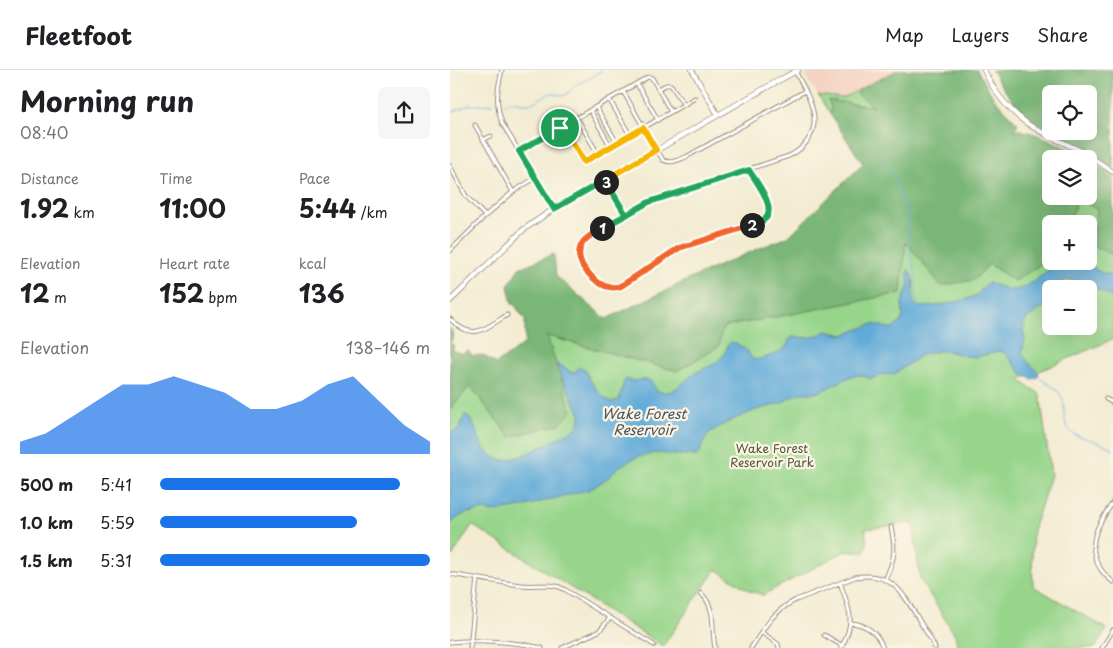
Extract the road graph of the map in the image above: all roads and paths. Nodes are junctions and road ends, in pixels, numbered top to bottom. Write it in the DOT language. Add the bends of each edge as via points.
graph roads {
  1 [pos="502,70"];
  2 [pos="692,70"];
  3 [pos="984,70"];
  4 [pos="797,71"];
  5 [pos="637,84"];
  6 [pos="658,90"];
  7 [pos="623,91"];
  8 [pos="805,91"];
  9 [pos="695,98"];
  10 [pos="609,99"];
  11 [pos="684,105"];
  12 [pos="596,107"];
  13 [pos="590,110"];
  14 [pos="671,112"];
  15 [pos="718,115"];
  16 [pos="577,118"];
  17 [pos="658,120"];
  18 [pos="475,125"];
  19 [pos="563,126"];
  20 [pos="643,128"];
  21 [pos="630,135"];
  22 [pos="491,136"];
  23 [pos="484,140"];
  24 [pos="617,143"];
  25 [pos="611,146"];
  26 [pos="656,150"];
  27 [pos="519,151"];
  28 [pos="598,154"];
  29 [pos="450,166"];
  30 [pos="749,170"];
  31 [pos="1113,172"];
  32 [pos="535,178"];
  33 [pos="605,180"];
  34 [pos="512,192"];
  35 [pos="554,209"];
  36 [pos="626,215"];
  37 [pos="485,216"];
  38 [pos="451,248"];
  39 [pos="450,301"];
  40 [pos="507,315"];
  41 [pos="450,319"];
  42 [pos="1106,398"];
  43 [pos="1113,403"];
  44 [pos="1113,502"];
  45 [pos="892,527"];
  46 [pos="450,574"];
  47 [pos="477,578"];
  48 [pos="885,580"];
  49 [pos="1113,582"];
  50 [pos="840,583"];
  51 [pos="701,593"];
  52 [pos="610,618"];
  53 [pos="851,623"];
  54 [pos="1113,630"];
  55 [pos="761,632"];
  56 [pos="824,635"];
  57 [pos="471,640"];
  58 [pos="450,642"];
  59 [pos="654,645"];
  60 [pos="842,647"];
  61 [pos="470,648"];
  62 [pos="542,648"];
  63 [pos="562,648"];
  64 [pos="715,648"];
  65 [pos="751,648"];
  66 [pos="779,648"];
  67 [pos="883,648"];
  68 [pos="935,648"];
  69 [pos="1102,648"];
  1 -- 27 [label="street" via="497,94 499,112"];
  2 -- 15 [label="street"];
  3 -- 31 [label="main road" via="1004,102 1027,123"];
  4 -- 8 [label="street"];
  4 -- 15 [label="main road"];
  5 -- 6 [label="street" via="652,78"];
  5 -- 7 [label="street"];
  5 -- 17 [label="street"];
  6 -- 11 [label="street" via="671,85"];
  6 -- 14 [label="street"];
  7 -- 10 [label="street"];
  7 -- 20 [label="street"];
  8 -- 26 [label="street" via="686,157 667,162"];
  8 -- 30 [label="street" via="814,117 808,141 795,153"];
  9 -- 11 [label="street"];
  10 -- 12 [label="street"];
  10 -- 21 [label="street"];
  11 -- 14 [label="street"];
  12 -- 13 [label="street"];
  12 -- 24 [label="street"];
  13 -- 16 [label="street"];
  13 -- 25 [label="street"];
  14 -- 17 [label="street"];
  15 -- 26 [label="main road"];
  16 -- 19 [label="street"];
  16 -- 28 [label="street"];
  17 -- 20 [label="street"];
  18 -- 23 [label="street"];
  19 -- 27 [label="street"];
  19 -- 28 [label="street" via="584,162"];
  20 -- 21 [label="street"];
  20 -- 26 [label="street"];
  21 -- 24 [label="street"];
  22 -- 23 [label="street"];
  23 -- 34 [label="street"];
  24 -- 25 [label="street"];
  25 -- 28 [label="street"];
  26 -- 33 [label="main road"];
  27 -- 32 [label="street"];
  29 -- 37 [label="street" via="463,192"];
  30 -- 36 [label="street" via="649,202"];
  30 -- 36 [label="street" via="770,206 764,220 684,246 624,284 608,287 583,268 580,250 587,238"];
  32 -- 34 [label="street"];
  32 -- 35 [label="street"];
  33 -- 35 [label="main road"];
  33 -- 36 [label="street"];
  34 -- 37 [label="street"];
  35 -- 39 [label="main road" via="523,230"];
  37 -- 38 [label="street"];
  40 -- 41 [label="street" via="479,332 466,331"];
  42 -- 43 [label="street"];
  44 -- 49 [label="street" via="1097,529 1093,544 1098,567"];
  45 -- 48 [label="street" via="895,553"];
  46 -- 47 [label="street"];
  47 -- 52 [label="street" via="522,585 558,586"];
  47 -- 57 [label="street"];
  48 -- 50 [label="street" via="866,576"];
  48 -- 68 [label="street" via="904,595"];
  50 -- 53 [label="street"];
  50 -- 55 [label="street" via="786,605 772,616"];
  51 -- 64 [label="street" via="712,609"];
  52 -- 59 [label="street"];
  52 -- 63 [label="street" via="599,630"];
  53 -- 60 [label="street"];
  53 -- 67 [label="street" via="873,631"];
  54 -- 69 [label="street"];
  55 -- 65 [label="street"];
  55 -- 66 [label="street"];
  56 -- 60 [label="street"];
  57 -- 58 [label="street"];
  57 -- 61 [label="street"];
  57 -- 62 [label="street"];
}
